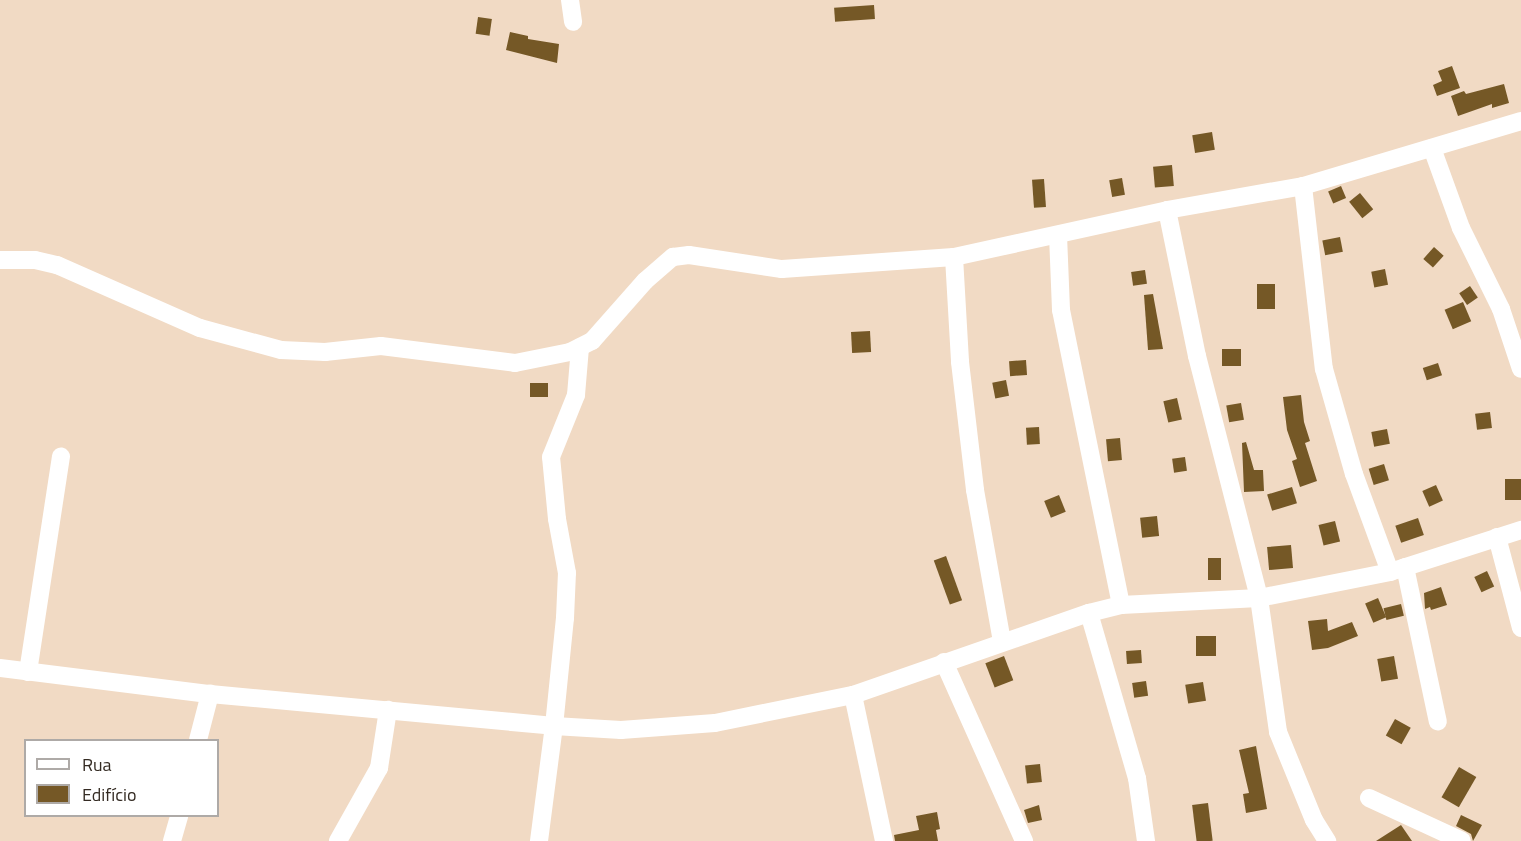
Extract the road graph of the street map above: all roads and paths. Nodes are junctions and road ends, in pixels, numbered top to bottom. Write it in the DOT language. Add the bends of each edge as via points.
graph roads {
  1 [pos="570,0"];
  2 [pos="573,22"];
  3 [pos="1521,121"];
  4 [pos="1432,148"];
  5 [pos="1304,186"];
  6 [pos="1167,210"];
  7 [pos="1058,235"];
  8 [pos="954,257"];
  9 [pos="0,260"];
  10 [pos="580,346"];
  11 [pos="1521,369"];
  12 [pos="61,457"];
  13 [pos="1521,530"];
  14 [pos="1497,537"];
  15 [pos="1397,569"];
  16 [pos="1259,598"];
  17 [pos="1121,605"];
  18 [pos="1089,612"];
  19 [pos="1521,628"];
  20 [pos="1002,642"];
  21 [pos="944,662"];
  22 [pos="0,668"];
  23 [pos="28,672"];
  24 [pos="210,694"];
  25 [pos="853,695"];
  26 [pos="388,710"];
  27 [pos="1438,722"];
  28 [pos="554,726"];
  29 [pos="199,739"];
  30 [pos="1369,798"];
  31 [pos="179,817"];
  32 [pos="172,841"];
  33 [pos="339,841"];
  34 [pos="539,841"];
  35 [pos="884,841"];
  36 [pos="1024,841"];
  37 [pos="1146,841"];
  38 [pos="1327,841"];
  39 [pos="1462,841"];
  1 -- 2 [label="street"];
  3 -- 4 [label="street"];
  4 -- 5 [label="street"];
  4 -- 11 [label="street" via="1461,228 1501,309"];
  5 -- 6 [label="street"];
  5 -- 15 [label="street" via="1324,369 1353,474"];
  6 -- 7 [label="street"];
  6 -- 16 [label="street" via="1197,356"];
  7 -- 8 [label="street"];
  7 -- 17 [label="street" via="1062,310"];
  8 -- 10 [label="street" via="782,269 689,255 674,257 645,281 592,341"];
  8 -- 20 [label="street" via="960,362 975,490"];
  9 -- 10 [label="street" via="35,260 57,265 200,328 281,350 325,352 381,346 515,363 570,352"];
  10 -- 28 [label="street" via="576,395 551,457 567,573"];
  12 -- 23 [label="street"];
  13 -- 14 [label="street"];
  14 -- 15 [label="street"];
  14 -- 19 [label="street"];
  15 -- 16 [label="street"];
  15 -- 27 [label="street"];
  16 -- 17 [label="street"];
  16 -- 38 [label="street" via="1278,732 1314,820"];
  17 -- 18 [label="street"];
  18 -- 20 [label="street"];
  18 -- 37 [label="street" via="1137,778"];
  20 -- 21 [label="street"];
  21 -- 25 [label="street"];
  21 -- 36 [label="street"];
  22 -- 23 [label="street"];
  23 -- 24 [label="street"];
  24 -- 26 [label="street"];
  24 -- 29 [label="street"];
  25 -- 28 [label="street" via="715,723 621,730"];
  25 -- 35 [label="street"];
  26 -- 28 [label="street"];
  26 -- 33 [label="street" via="379,768"];
  28 -- 34 [label="street"];
  30 -- 39 [label="street"];
  31 -- 32 [label="street"];
}
